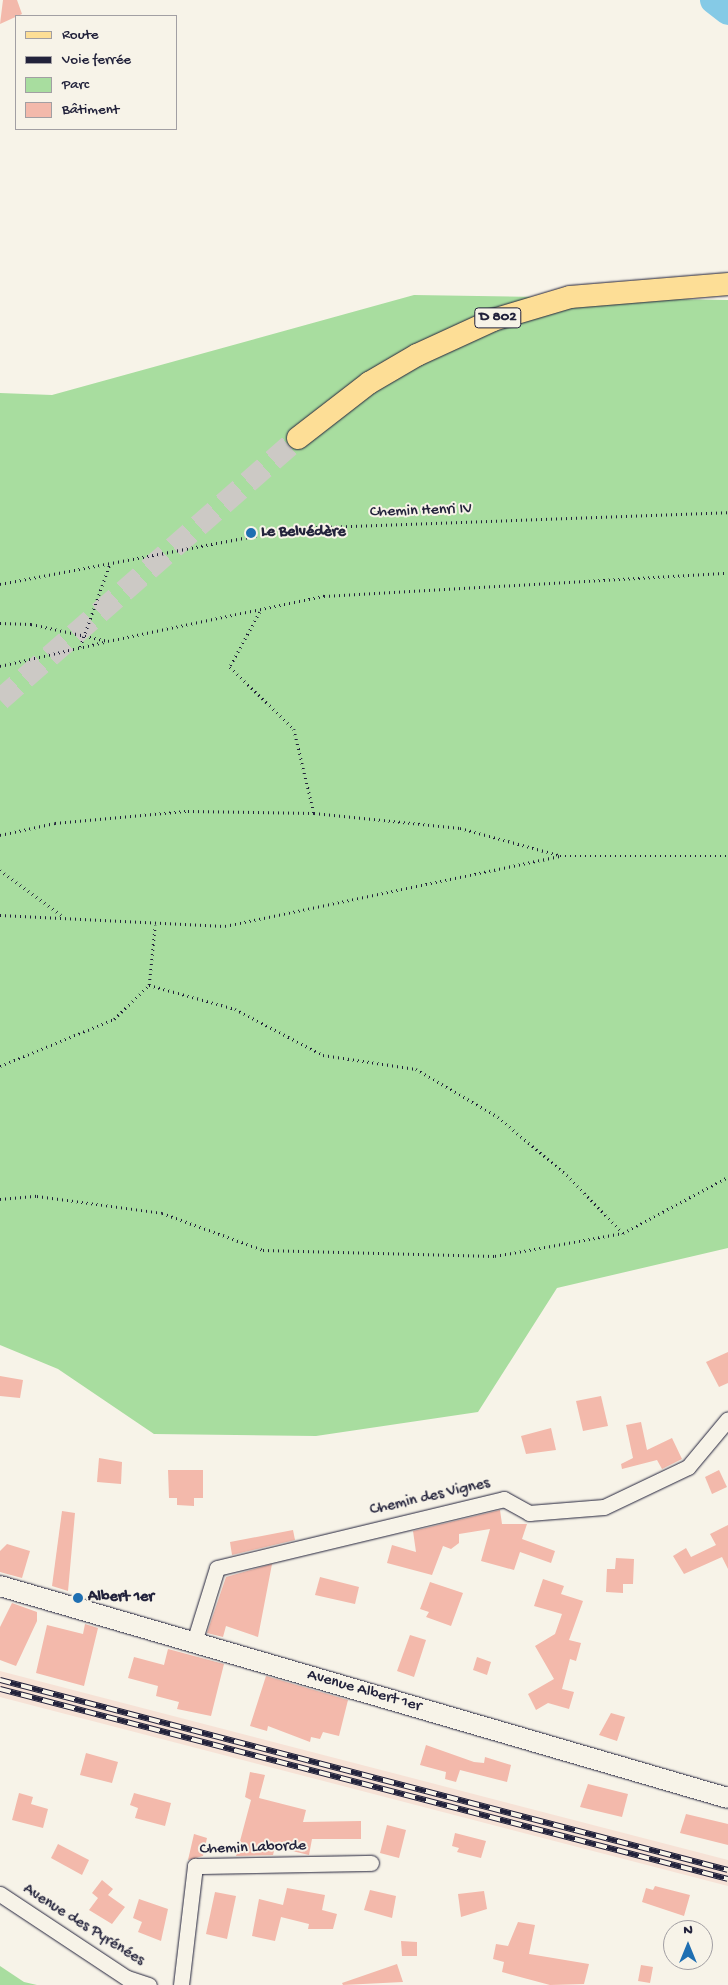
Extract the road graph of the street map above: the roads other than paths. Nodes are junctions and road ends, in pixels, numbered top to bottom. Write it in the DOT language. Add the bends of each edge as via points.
graph roads {
  1 [pos="728,284"];
  2 [pos="298,438"];
  3 [pos="728,1419"];
  4 [pos="0,1586"];
  5 [pos="194,1642"];
  6 [pos="728,1798"];
  7 [pos="371,1863"];
  8 [pos="0,1894"];
  9 [pos="148,1985"];
  10 [pos="181,1985"];
  1 -- 2 [label="main road, D 802" via="570,297 493,320 417,355 369,383"];
  3 -- 5 [label="street, Chemin des Vignes" via="688,1467 604,1507 530,1513 504,1499 217,1568"];
  4 -- 5 [label="main road, Avenue Albert 1er"];
  5 -- 6 [label="main road, Avenue Albert 1er"];
  7 -- 10 [label="street, Chemin Laborde" via="195,1866"];
  8 -- 9 [label="street, Avenue des Pyrénées" via="127,1978"];
}
